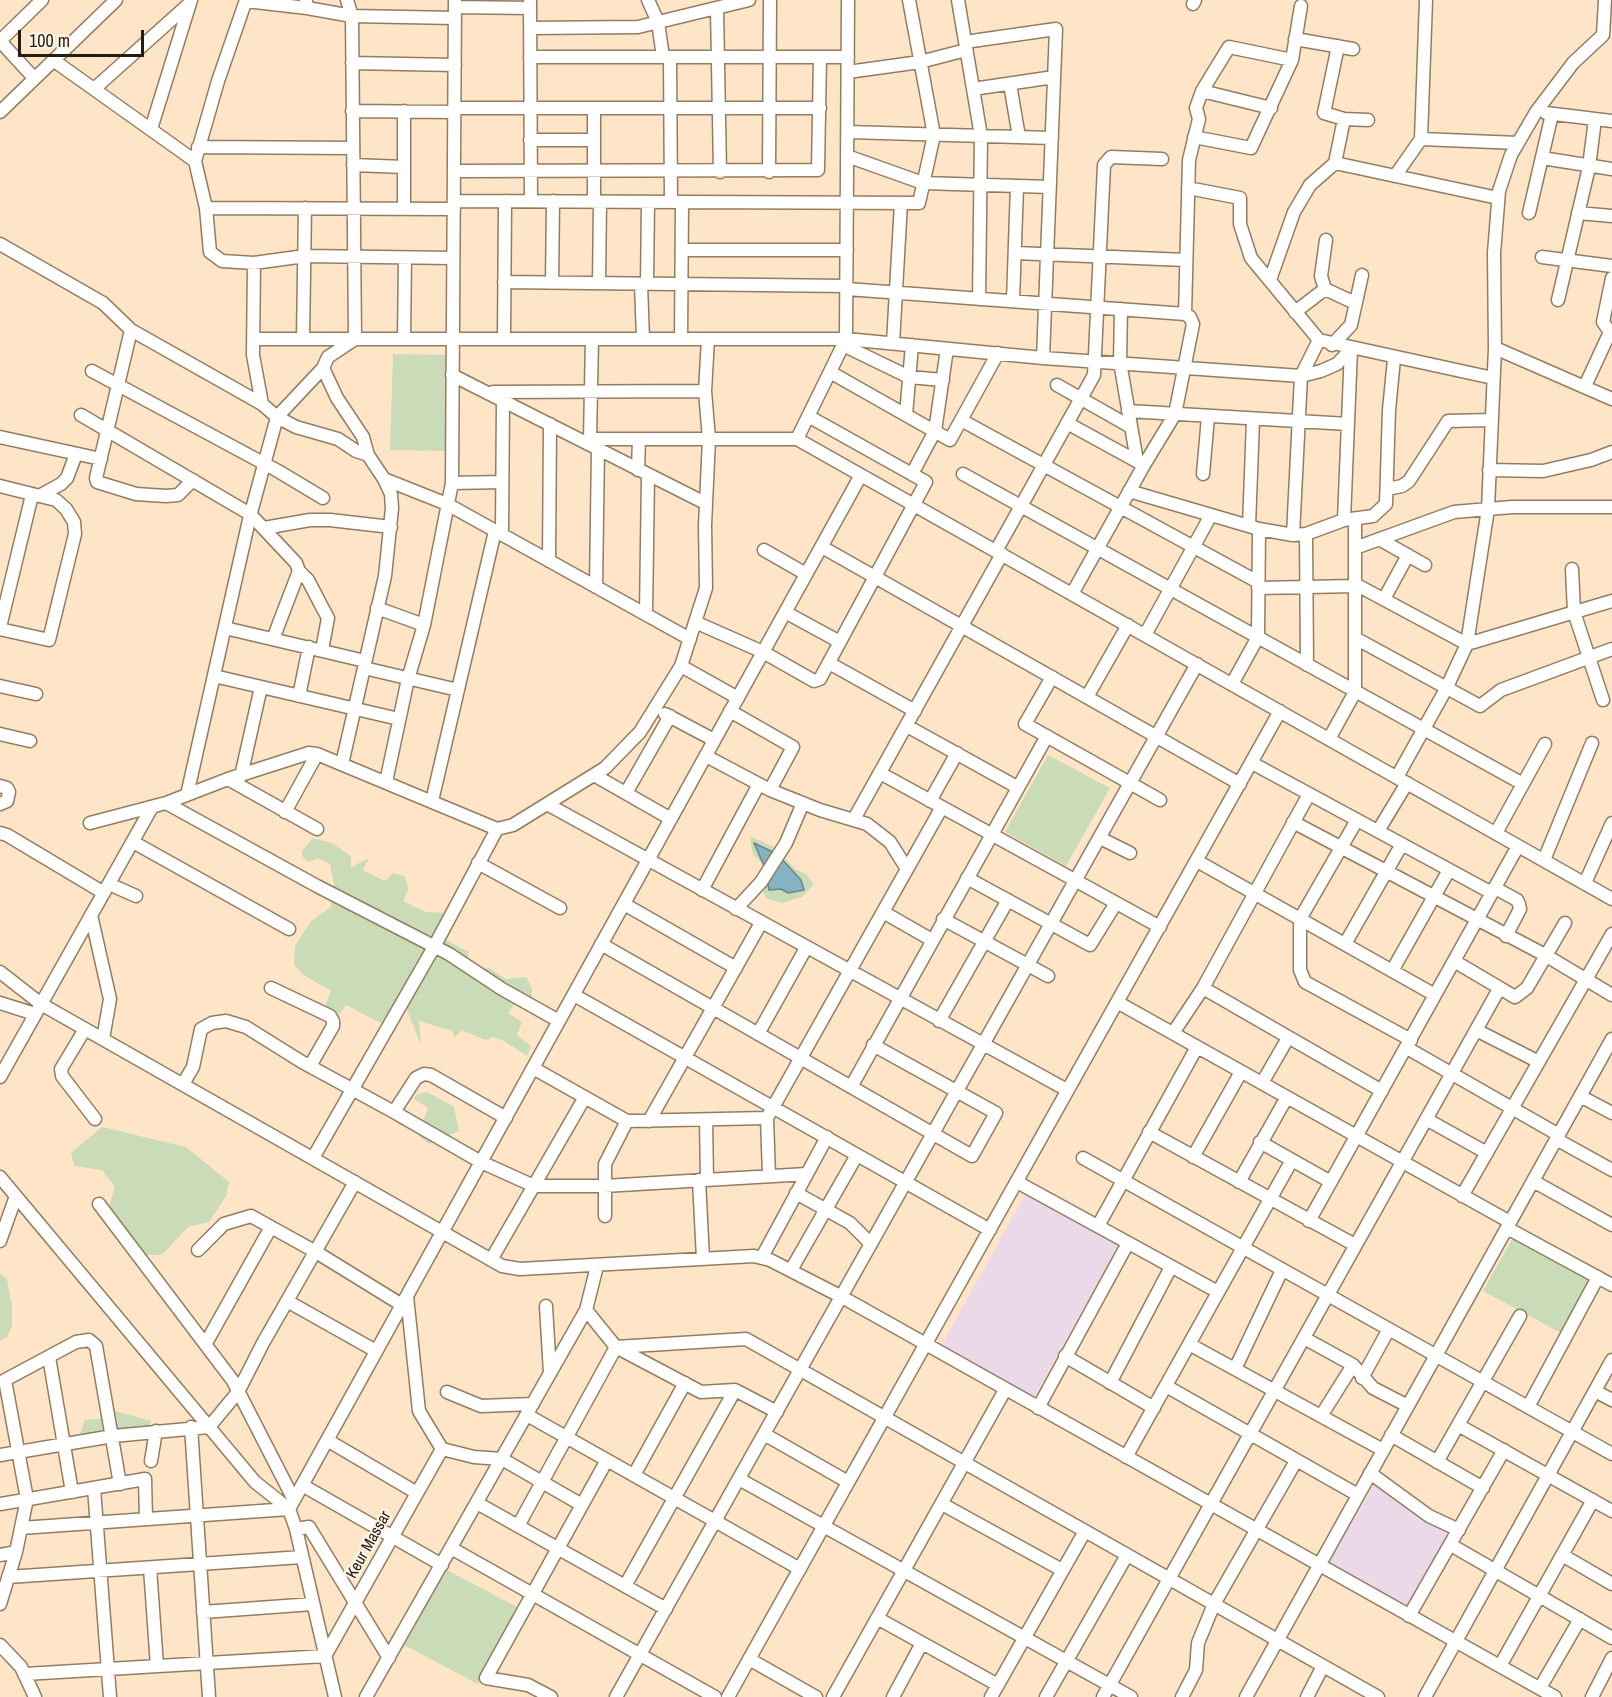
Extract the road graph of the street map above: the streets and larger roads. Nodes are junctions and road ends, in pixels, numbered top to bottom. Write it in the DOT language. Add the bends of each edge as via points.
graph roads {
  1 [pos="116,0"];
  2 [pos="246,0"];
  3 [pos="347,0"];
  4 [pos="648,0"];
  5 [pos="749,0"];
  6 [pos="770,0"];
  7 [pos="848,0"];
  8 [pos="909,0"];
  9 [pos="958,0"];
  10 [pos="1426,0"];
  11 [pos="1605,0"];
  12 [pos="191,1"];
  13 [pos="36,2"];
  14 [pos="307,4"];
  15 [pos="530,4"];
  16 [pos="1301,6"];
  17 [pos="455,8"];
  18 [pos="717,8"];
  19 [pos="352,16"];
  20 [pos="658,22"];
  21 [pos="530,28"];
  22 [pos="1607,36"];
  23 [pos="1295,39"];
  24 [pos="0,41"];
  25 [pos="965,46"];
  26 [pos="1338,46"];
  27 [pos="1353,50"];
  28 [pos="530,57"];
  29 [pos="667,57"];
  30 [pos="717,57"];
  31 [pos="770,57"];
  32 [pos="820,57"];
  33 [pos="848,57"];
  34 [pos="53,60"];
  35 [pos="1292,60"];
  36 [pos="920,62"];
  37 [pos="352,63"];
  38 [pos="455,65"];
  39 [pos="848,72"];
  40 [pos="34,78"];
  41 [pos="1054,78"];
  42 [pos="1010,84"];
  43 [pos="94,89"];
  44 [pos="973,89"];
  45 [pos="1202,91"];
  46 [pos="530,108"];
  47 [pos="594,108"];
  48 [pos="670,108"];
  49 [pos="719,108"];
  50 [pos="769,108"];
  51 [pos="820,108"];
  52 [pos="1271,108"];
  53 [pos="455,110"];
  54 [pos="352,111"];
  55 [pos="404,111"];
  56 [pos="0,112"];
  57 [pos="1536,112"];
  58 [pos="1552,114"];
  59 [pos="1344,119"];
  60 [pos="1595,119"];
  61 [pos="1368,120"];
  62 [pos="1612,121"];
  63 [pos="151,129"];
  64 [pos="848,132"];
  65 [pos="934,135"];
  66 [pos="981,136"];
  67 [pos="1019,137"];
  68 [pos="1194,137"];
  69 [pos="1052,138"];
  70 [pos="1421,139"];
  71 [pos="530,140"];
  72 [pos="594,140"];
  73 [pos="1518,143"];
  74 [pos="198,147"];
  75 [pos="353,148"];
  76 [pos="847,156"];
  77 [pos="1542,158"];
  78 [pos="1162,159"];
  79 [pos="195,161"];
  80 [pos="1335,163"];
  81 [pos="353,165"];
  82 [pos="404,167"];
  83 [pos="1589,167"];
  84 [pos="1612,169"];
  85 [pos="454,171"];
  86 [pos="531,171"];
  87 [pos="594,171"];
  88 [pos="670,172"];
  89 [pos="720,172"];
  90 [pos="769,172"];
  91 [pos="1395,176"];
  92 [pos="923,183"];
  93 [pos="981,185"];
  94 [pos="1017,186"];
  95 [pos="1050,187"];
  96 [pos="1188,188"];
  97 [pos="1498,198"];
  98 [pos="505,201"];
  99 [pos="531,201"];
  100 [pos="553,201"];
  101 [pos="597,202"];
  102 [pos="648,202"];
  103 [pos="677,202"];
  104 [pos="847,203"];
  105 [pos="901,203"];
  106 [pos="454,205"];
  107 [pos="206,208"];
  108 [pos="305,208"];
  109 [pos="353,208"];
  110 [pos="404,208"];
  111 [pos="1529,213"];
  112 [pos="1578,213"];
  113 [pos="1612,216"];
  114 [pos="1326,240"];
  115 [pos="0,244"];
  116 [pos="682,250"];
  117 [pos="847,250"];
  118 [pos="1015,253"];
  119 [pos="1047,255"];
  120 [pos="305,256"];
  121 [pos="1098,256"];
  122 [pos="353,257"];
  123 [pos="1542,257"];
  124 [pos="405,258"];
  125 [pos="453,258"];
  126 [pos="1186,260"];
  127 [pos="1568,260"];
  128 [pos="254,263"];
  129 [pos="1612,266"];
  130 [pos="1362,275"];
  131 [pos="1612,278"];
  132 [pos="1270,280"];
  133 [pos="504,282"];
  134 [pos="552,283"];
  135 [pos="599,283"];
  136 [pos="644,284"];
  137 [pos="682,284"];
  138 [pos="847,287"];
  139 [pos="1325,289"];
  140 [pos="896,292"];
  141 [pos="979,299"];
  142 [pos="1558,300"];
  143 [pos="1013,301"];
  144 [pos="1355,303"];
  145 [pos="1046,304"];
  146 [pos="1096,308"];
  147 [pos="1121,309"];
  148 [pos="1295,312"];
  149 [pos="1185,314"];
  150 [pos="130,330"];
  151 [pos="255,339"];
  152 [pos="303,339"];
  153 [pos="355,339"];
  154 [pos="405,339"];
  155 [pos="453,339"];
  156 [pos="504,339"];
  157 [pos="592,339"];
  158 [pos="642,339"];
  159 [pos="681,339"];
  160 [pos="708,339"];
  161 [pos="1319,340"];
  162 [pos="845,342"];
  163 [pos="893,343"];
  164 [pos="912,345"];
  165 [pos="1332,345"];
  166 [pos="1495,348"];
  167 [pos="947,349"];
  168 [pos="1351,349"];
  169 [pos="998,353"];
  170 [pos="1043,358"];
  171 [pos="1395,359"];
  172 [pos="1095,361"];
  173 [pos="1120,362"];
  174 [pos="1186,366"];
  175 [pos="323,368"];
  176 [pos="92,371"];
  177 [pos="830,372"];
  178 [pos="452,375"];
  179 [pos="1301,376"];
  180 [pos="909,377"];
  181 [pos="1494,378"];
  182 [pos="943,380"];
  183 [pos="119,384"];
  184 [pos="1058,385"];
  185 [pos="1585,386"];
  186 [pos="705,391"];
  187 [pos="489,392"];
  188 [pos="591,392"];
  189 [pos="503,399"];
  190 [pos="1081,399"];
  191 [pos="1612,399"];
  192 [pos="262,404"];
  193 [pos="1128,411"];
  194 [pos="1175,414"];
  195 [pos="81,415"];
  196 [pos="906,415"];
  197 [pos="808,416"];
  198 [pos="277,417"];
  199 [pos="1208,417"];
  200 [pos="961,420"];
  201 [pos="1253,420"];
  202 [pos="1491,420"];
  203 [pos="1067,423"];
  204 [pos="1298,423"];
  205 [pos="550,424"];
  206 [pos="1348,424"];
  207 [pos="1131,427"];
  208 [pos="109,431"];
  209 [pos="935,431"];
  210 [pos="0,437"];
  211 [pos="639,439"];
  212 [pos="710,439"];
  213 [pos="797,439"];
  214 [pos="592,444"];
  215 [pos="1612,452"];
  216 [pos="76,454"];
  217 [pos="368,455"];
  218 [pos="101,459"];
  219 [pos="1140,463"];
  220 [pos="262,464"];
  221 [pos="1044,465"];
  222 [pos="1488,470"];
  223 [pos="643,472"];
  224 [pos="912,474"];
  225 [pos="963,474"];
  226 [pos="1203,474"];
  227 [pos="861,475"];
  228 [pos="384,478"];
  229 [pos="193,480"];
  230 [pos="502,482"];
  231 [pos="452,483"];
  232 [pos="0,486"];
  233 [pos="1386,489"];
  234 [pos="1129,491"];
  235 [pos="35,496"];
  236 [pos="323,498"];
  237 [pos="705,503"];
  238 [pos="447,504"];
  239 [pos="914,504"];
  240 [pos="1021,506"];
  241 [pos="1120,507"];
  242 [pos="1612,507"];
  243 [pos="1488,509"];
  244 [pos="250,514"];
  245 [pos="1211,515"];
  246 [pos="1349,520"];
  247 [pos="391,527"];
  248 [pos="1254,527"];
  249 [pos="264,528"];
  250 [pos="499,533"];
  251 [pos="1306,534"];
  252 [pos="1293,535"];
  253 [pos="1379,539"];
  254 [pos="822,547"];
  255 [pos="1194,547"];
  256 [pos="1097,548"];
  257 [pos="1355,548"];
  258 [pos="764,550"];
  259 [pos="999,553"];
  260 [pos="1408,555"];
  261 [pos="549,561"];
  262 [pos="1425,565"];
  263 [pos="1572,570"];
  264 [pos="299,571"];
  265 [pos="807,574"];
  266 [pos="875,577"];
  267 [pos="1258,585"];
  268 [pos="1355,585"];
  269 [pos="596,587"];
  270 [pos="1306,587"];
  271 [pos="1171,589"];
  272 [pos="1072,594"];
  273 [pos="1384,599"];
  274 [pos="1612,601"];
  275 [pos="377,608"];
  276 [pos="785,612"];
  277 [pos="1574,612"];
  278 [pos="646,614"];
  279 [pos="695,622"];
  280 [pos="424,625"];
  281 [pos="1128,625"];
  282 [pos="962,626"];
  283 [pos="0,628"];
  284 [pos="225,628"];
  285 [pos="1145,635"];
  286 [pos="1258,637"];
  287 [pos="1355,638"];
  288 [pos="273,639"];
  289 [pos="690,639"];
  290 [pos="840,642"];
  291 [pos="1467,644"];
  292 [pos="315,648"];
  293 [pos="1612,649"];
  294 [pos="763,652"];
  295 [pos="1589,656"];
  296 [pos="829,663"];
  297 [pos="364,664"];
  298 [pos="1197,664"];
  299 [pos="1306,664"];
  300 [pos="681,666"];
  301 [pos="214,676"];
  302 [pos="1052,677"];
  303 [pos="408,679"];
  304 [pos="1232,684"];
  305 [pos="0,686"];
  306 [pos="261,687"];
  307 [pos="1446,689"];
  308 [pos="458,690"];
  309 [pos="1355,692"];
  310 [pos="36,694"];
  311 [pos="299,696"];
  312 [pos="1087,697"];
  313 [pos="738,698"];
  314 [pos="1603,700"];
  315 [pos="355,708"];
  316 [pos="655,708"];
  317 [pos="730,711"];
  318 [pos="915,711"];
  319 [pos="1280,711"];
  320 [pos="670,717"];
  321 [pos="399,719"];
  322 [pos="907,726"];
  323 [pos="1424,729"];
  324 [pos="0,734"];
  325 [pos="1047,736"];
  326 [pos="1157,736"];
  327 [pos="1329,739"];
  328 [pos="714,740"];
  329 [pos="30,741"];
  330 [pos="1592,743"];
  331 [pos="1545,744"];
  332 [pos="957,753"];
  333 [pos="318,754"];
  334 [pos="706,756"];
  335 [pos="1252,763"];
  336 [pos="342,764"];
  337 [pos="880,773"];
  338 [pos="594,775"];
  339 [pos="234,777"];
  340 [pos="1402,780"];
  341 [pos="386,782"];
  342 [pos="1132,783"];
  343 [pos="1240,784"];
  344 [pos="1523,784"];
  345 [pos="0,786"];
  346 [pos="765,787"];
  347 [pos="1017,787"];
  348 [pos="626,793"];
  349 [pos="1309,794"];
  350 [pos="187,795"];
  351 [pos="1160,800"];
  352 [pos="432,801"];
  353 [pos="930,801"];
  354 [pos="166,803"];
  355 [pos="803,803"];
  356 [pos="0,804"];
  357 [pos="547,804"];
  358 [pos="152,807"];
  359 [pos="942,807"];
  360 [pos="285,812"];
  361 [pos="671,819"];
  362 [pos="854,819"];
  363 [pos="1358,820"];
  364 [pos="1293,822"];
  365 [pos="90,823"];
  366 [pos="1612,823"];
  367 [pos="317,829"];
  368 [pos="497,829"];
  369 [pos="1378,831"];
  370 [pos="0,833"];
  371 [pos="1496,833"];
  372 [pos="991,835"];
  373 [pos="1100,838"];
  374 [pos="133,842"];
  375 [pos="1402,844"];
  376 [pos="1518,846"];
  377 [pos="1342,849"];
  378 [pos="1130,853"];
  379 [pos="648,860"];
  380 [pos="1544,860"];
  381 [pos="1197,861"];
  382 [pos="478,863"];
  383 [pos="907,869"];
  384 [pos="1449,870"];
  385 [pos="1386,872"];
  386 [pos="967,878"];
  387 [pos="1076,881"];
  388 [pos="1585,883"];
  389 [pos="106,888"];
  390 [pos="702,890"];
  391 [pos="1493,890"];
  392 [pos="1255,892"];
  393 [pos="136,896"];
  394 [pos="1433,898"];
  395 [pos="1612,898"];
  396 [pos="1008,900"];
  397 [pos="1116,903"];
  398 [pos="624,904"];
  399 [pos="560,908"];
  400 [pos="736,909"];
  401 [pos="883,912"];
  402 [pos="91,915"];
  403 [pos="1300,919"];
  404 [pos="943,920"];
  405 [pos="1476,921"];
  406 [pos="761,923"];
  407 [pos="1051,924"];
  408 [pos="1565,924"];
  409 [pos="1160,927"];
  410 [pos="289,929"];
  411 [pos="1612,934"];
  412 [pos="1506,936"];
  413 [pos="932,940"];
  414 [pos="984,942"];
  415 [pos="602,944"];
  416 [pos="1345,944"];
  417 [pos="434,947"];
  418 [pos="806,948"];
  419 [pos="1545,955"];
  420 [pos="1454,961"];
  421 [pos="1028,966"];
  422 [pos="736,968"];
  423 [pos="1392,971"];
  424 [pos="1,972"];
  425 [pos="850,972"];
  426 [pos="1048,976"];
  427 [pos="1586,980"];
  428 [pos="271,988"];
  429 [pos="1203,988"];
  430 [pos="1499,989"];
  431 [pos="574,994"];
  432 [pos="1435,995"];
  433 [pos="1612,995"];
  434 [pos="899,1000"];
  435 [pos="1117,1002"];
  436 [pos="0,1003"];
  437 [pos="713,1008"];
  438 [pos="38,1009"];
  439 [pos="559,1021"];
  440 [pos="939,1022"];
  441 [pos="85,1029"];
  442 [pos="1476,1030"];
  443 [pos="758,1034"];
  444 [pos="1173,1034"];
  445 [pos="1288,1038"];
  446 [pos="103,1039"];
  447 [pos="1612,1039"];
  448 [pos="1409,1044"];
  449 [pos="873,1045"];
  450 [pos="983,1046"];
  451 [pos="1197,1047"];
  452 [pos="1608,1056"];
  453 [pos="685,1058"];
  454 [pos="801,1059"];
  455 [pos="1539,1062"];
  456 [pos="310,1066"];
  457 [pos="533,1068"];
  458 [pos="1241,1072"];
  459 [pos="1451,1074"];
  460 [pos="0,1077"];
  461 [pos="1262,1083"];
  462 [pos="183,1084"];
  463 [pos="850,1087"];
  464 [pos="353,1090"];
  465 [pos="1067,1090"];
  466 [pos="957,1091"];
  467 [pos="1382,1091"];
  468 [pos="1580,1096"];
  469 [pos="585,1097"];
  470 [pos="1287,1097"];
  471 [pos="1512,1109"];
  472 [pos="394,1112"];
  473 [pos="770,1113"];
  474 [pos="1612,1113"];
  475 [pos="506,1118"];
  476 [pos="95,1119"];
  477 [pos="706,1119"];
  478 [pos="1426,1119"];
  479 [pos="627,1121"];
  480 [pos="649,1121"];
  481 [pos="1149,1132"];
  482 [pos="933,1134"];
  483 [pos="1356,1136"];
  484 [pos="827,1137"];
  485 [pos="1557,1137"];
  486 [pos="1260,1142"];
  487 [pos="1487,1153"];
  488 [pos="857,1155"];
  489 [pos="1193,1157"];
  490 [pos="313,1158"];
  491 [pos="1083,1158"];
  492 [pos="1292,1160"];
  493 [pos="481,1162"];
  494 [pos="1402,1162"];
  495 [pos="1612,1170"];
  496 [pos="807,1174"];
  497 [pos="769,1176"];
  498 [pos="0,1177"];
  499 [pos="703,1180"];
  500 [pos="1123,1181"];
  501 [pos="1533,1181"];
  502 [pos="355,1182"];
  503 [pos="906,1182"];
  504 [pos="1017,1182"];
  505 [pos="1239,1182"];
  506 [pos="1331,1182"];
  507 [pos="534,1186"];
  508 [pos="604,1186"];
  509 [pos="796,1193"];
  510 [pos="16,1196"];
  511 [pos="1462,1196"];
  512 [pos="1270,1199"];
  513 [pos="99,1204"];
  514 [pos="826,1209"];
  515 [pos="606,1216"];
  516 [pos="1309,1221"];
  517 [pos="1508,1225"];
  518 [pos="1612,1225"];
  519 [pos="1098,1226"];
  520 [pos="271,1227"];
  521 [pos="990,1230"];
  522 [pos="442,1232"];
  523 [pos="0,1241"];
  524 [pos="1128,1243"];
  525 [pos="871,1244"];
  526 [pos="1355,1245"];
  527 [pos="1243,1248"];
  528 [pos="198,1250"];
  529 [pos="316,1252"];
  530 [pos="762,1257"];
  531 [pos="703,1259"];
  532 [pos="491,1260"];
  533 [pos="597,1266"];
  534 [pos="1171,1267"];
  535 [pos="791,1270"];
  536 [pos="1282,1270"];
  537 [pos="1598,1278"];
  538 [pos="1612,1285"];
  539 [pos="1218,1293"];
  540 [pos="1328,1295"];
  541 [pos="842,1296"];
  542 [pos="404,1300"];
  543 [pos="286,1301"];
  544 [pos="546,1306"];
  545 [pos="586,1310"];
  546 [pos="1520,1316"];
  547 [pos="1389,1329"];
  548 [pos="1304,1338"];
  549 [pos="206,1343"];
  550 [pos="1189,1344"];
  551 [pos="925,1345"];
  552 [pos="616,1347"];
  553 [pos="376,1352"];
  554 [pos="1436,1355"];
  555 [pos="1065,1356"];
  556 [pos="49,1357"];
  557 [pos="1612,1360"];
  558 [pos="1353,1365"];
  559 [pos="1235,1369"];
  560 [pos="801,1370"];
  561 [pos="550,1374"];
  562 [pos="1362,1378"];
  563 [pos="1483,1382"];
  564 [pos="685,1383"];
  565 [pos="1110,1383"];
  566 [pos="1166,1386"];
  567 [pos="735,1389"];
  568 [pos="1005,1390"];
  569 [pos="1274,1391"];
  570 [pos="1595,1391"];
  571 [pos="238,1392"];
  572 [pos="447,1392"];
  573 [pos="1612,1400"];
  574 [pos="1408,1406"];
  575 [pos="1528,1407"];
  576 [pos="1038,1408"];
  577 [pos="1154,1408"];
  578 [pos="530,1409"];
  579 [pos="777,1412"];
  580 [pos="1321,1416"];
  581 [pos="885,1417"];
  582 [pos="1458,1425"];
  583 [pos="191,1427"];
  584 [pos="209,1427"];
  585 [pos="156,1431"];
  586 [pos="1572,1431"];
  587 [pos="764,1434"];
  588 [pos="1249,1434"];
  589 [pos="113,1436"];
  590 [pos="1391,1436"];
  591 [pos="567,1437"];
  592 [pos="327,1440"];
  593 [pos="64,1444"];
  594 [pos="442,1449"];
  595 [pos="1383,1450"];
  596 [pos="1504,1450"];
  597 [pos="18,1452"];
  598 [pos="1612,1454"];
  599 [pos="0,1455"];
  600 [pos="1126,1457"];
  601 [pos="502,1459"];
  602 [pos="607,1460"];
  603 [pos="152,1461"];
  604 [pos="1296,1461"];
  605 [pos="1437,1462"];
  606 [pos="965,1463"];
  607 [pos="1370,1473"];
  608 [pos="634,1475"];
  609 [pos="1548,1475"];
  610 [pos="739,1479"];
  611 [pos="542,1482"];
  612 [pos="848,1482"];
  613 [pos="120,1484"];
  614 [pos="302,1485"];
  615 [pos="94,1488"];
  616 [pos="1483,1488"];
  617 [pos="72,1492"];
  618 [pos="417,1493"];
  619 [pos="1358,1495"];
  620 [pos="674,1498"];
  621 [pos="27,1499"];
  622 [pos="1593,1500"];
  623 [pos="477,1503"];
  624 [pos="0,1504"];
  625 [pos="942,1504"];
  626 [pos="1210,1504"];
  627 [pos="291,1505"];
  628 [pos="582,1505"];
  629 [pos="1612,1511"];
  630 [pos="197,1516"];
  631 [pos="147,1519"];
  632 [pos="716,1521"];
  633 [pos="97,1523"];
  634 [pos="518,1526"];
  635 [pos="824,1526"];
  636 [pos="21,1528"];
  637 [pos="296,1529"];
  638 [pos="1256,1530"];
  639 [pos="1459,1530"];
  640 [pos="1085,1531"];
  641 [pos="392,1539"];
  642 [pos="1450,1545"];
  643 [pos="451,1548"];
  644 [pos="558,1548"];
  645 [pos="16,1552"];
  646 [pos="0,1555"];
  647 [pos="1127,1555"];
  648 [pos="1562,1555"];
  649 [pos="302,1557"];
  650 [pos="200,1564"];
  651 [pos="441,1565"];
  652 [pos="1319,1565"];
  653 [pos="150,1568"];
  654 [pos="800,1569"];
  655 [pos="1062,1570"];
  656 [pos="100,1571"];
  657 [pos="904,1571"];
  658 [pos="1495,1571"];
  659 [pos="8,1577"];
  660 [pos="1169,1579"];
  661 [pos="1612,1584"];
  662 [pos="625,1586"];
  663 [pos="533,1594"];
  664 [pos="1539,1596"];
  665 [pos="0,1604"];
  666 [pos="313,1604"];
  667 [pos="355,1604"];
  668 [pos="1214,1604"];
  669 [pos="666,1609"];
  670 [pos="203,1612"];
  671 [pos="1409,1616"];
  672 [pos="877,1618"];
  673 [pos="1580,1619"];
  674 [pos="1024,1638"];
  675 [pos="1612,1638"];
  676 [pos="1277,1640"];
  677 [pos="1455,1641"];
  678 [pos="922,1643"];
  679 [pos="0,1645"];
  680 [pos="640,1655"];
  681 [pos="326,1656"];
  682 [pos="388,1658"];
  683 [pos="1612,1658"];
  684 [pos="749,1659"];
  685 [pos="1066,1661"];
  686 [pos="206,1664"];
  687 [pos="157,1666"];
  688 [pos="1323,1666"];
  689 [pos="1500,1666"];
  690 [pos="107,1670"];
  691 [pos="24,1674"];
  692 [pos="998,1685"];
  693 [pos="1110,1685"];
  694 [pos="1541,1692"];
  695 [pos="35,1697"];
  696 [pos="110,1697"];
  697 [pos="209,1697"];
  698 [pos="335,1697"];
  699 [pos="366,1697"];
  700 [pos="551,1697"];
  701 [pos="616,1697"];
  702 [pos="715,1697"];
  703 [pos="728,1697"];
  704 [pos="816,1697"];
  705 [pos="833,1697"];
  706 [pos="893,1697"];
  707 [pos="991,1697"];
  708 [pos="1046,1697"];
  709 [pos="1103,1697"];
  710 [pos="1131,1697"];
  711 [pos="1182,1697"];
  712 [pos="1246,1697"];
  713 [pos="1307,1697"];
  714 [pos="1378,1697"];
  715 [pos="1425,1697"];
  716 [pos="1555,1697"];
  717 [pos="1592,1697"];
  1 -- 34 [label="street"];
  2 -- 14 [label="street"];
  2 -- 74 [label="street"];
  3 -- 19 [label="street"];
  4 -- 20 [label="street"];
  5 -- 18 [label="street"];
  6 -- 31 [label="street"];
  7 -- 33 [label="street"];
  8 -- 36 [label="street"];
  9 -- 25 [label="street"];
  10 -- 70 [label="street"];
  11 -- 22 [label="street"];
  12 -- 43 [label="street"];
  12 -- 63 [label="street"];
  13 -- 24 [label="street"];
  14 -- 19 [label="street"];
  15 -- 17 [label="street"];
  15 -- 21 [label="street"];
  16 -- 23 [label="street"];
  17 -- 19 [label="street"];
  17 -- 38 [label="street"];
  18 -- 20 [label="street"];
  18 -- 30 [label="street"];
  19 -- 37 [label="street"];
  20 -- 21 [label="street" via="638,27"];
  20 -- 29 [label="street"];
  21 -- 28 [label="street"];
  22 -- 57 [label="street" via="1573,63"];
  23 -- 26 [label="street"];
  23 -- 35 [label="street"];
  24 -- 40 [label="street"];
  25 -- 36 [label="street"];
  25 -- 41 [label="street" via="1056,29"];
  25 -- 44 [label="street"];
  26 -- 27 [label="street"];
  26 -- 59 [label="street" via="1324,113"];
  28 -- 29 [label="street"];
  28 -- 46 [label="street"];
  29 -- 30 [label="street"];
  29 -- 48 [label="street"];
  30 -- 31 [label="street"];
  30 -- 49 [label="street"];
  31 -- 32 [label="street"];
  31 -- 50 [label="street"];
  32 -- 33 [label="street"];
  32 -- 51 [label="street"];
  33 -- 39 [label="street"];
  34 -- 40 [label="street"];
  34 -- 43 [label="street"];
  35 -- 45 [label="street" via="1229,47"];
  35 -- 52 [label="street"];
  36 -- 39 [label="street"];
  36 -- 65 [label="street"];
  37 -- 38 [label="street"];
  37 -- 54 [label="street"];
  38 -- 53 [label="street"];
  39 -- 64 [label="street"];
  40 -- 56 [label="street"];
  41 -- 42 [label="street"];
  41 -- 69 [label="street"];
  42 -- 44 [label="street"];
  42 -- 67 [label="street"];
  43 -- 63 [label="street"];
  44 -- 66 [label="street"];
  45 -- 52 [label="street"];
  45 -- 68 [label="street"];
  46 -- 47 [label="street"];
  46 -- 53 [label="street"];
  46 -- 71 [label="street"];
  47 -- 48 [label="street"];
  47 -- 72 [label="street"];
  48 -- 49 [label="street"];
  48 -- 88 [label="street"];
  49 -- 50 [label="street"];
  49 -- 89 [label="street"];
  50 -- 51 [label="street"];
  50 -- 90 [label="street"];
  51 -- 90 [label="street" via="818,170"];
  52 -- 68 [label="street" via="1251,148"];
  53 -- 55 [label="street"];
  53 -- 85 [label="street"];
  54 -- 55 [label="street"];
  54 -- 75 [label="street"];
  55 -- 82 [label="street"];
  57 -- 58 [label="street"];
  57 -- 73 [label="street"];
  58 -- 60 [label="street"];
  58 -- 77 [label="street"];
  59 -- 61 [label="street"];
  59 -- 80 [label="street"];
  60 -- 62 [label="street"];
  60 -- 83 [label="street"];
  63 -- 79 [label="street"];
  64 -- 65 [label="street"];
  64 -- 76 [label="street"];
  65 -- 66 [label="street"];
  65 -- 92 [label="street"];
  66 -- 67 [label="street"];
  66 -- 93 [label="street"];
  67 -- 69 [label="street"];
  68 -- 96 [label="street"];
  69 -- 95 [label="street"];
  70 -- 73 [label="street"];
  70 -- 91 [label="street"];
  71 -- 72 [label="street"];
  71 -- 86 [label="street"];
  72 -- 87 [label="street"];
  73 -- 97 [label="street"];
  74 -- 75 [label="street"];
  74 -- 79 [label="street"];
  75 -- 81 [label="street"];
  76 -- 92 [label="street"];
  76 -- 104 [label="street"];
  77 -- 83 [label="street"];
  77 -- 111 [label="street"];
  78 -- 121 [label="street" via="1107,158"];
  79 -- 107 [label="street"];
  80 -- 91 [label="street"];
  80 -- 132 [label="street" via="1310,184 1294,212"];
  81 -- 82 [label="street"];
  81 -- 109 [label="street"];
  82 -- 110 [label="street"];
  83 -- 84 [label="street"];
  83 -- 112 [label="street"];
  85 -- 86 [label="street"];
  85 -- 106 [label="street"];
  86 -- 87 [label="street"];
  86 -- 99 [label="street"];
  87 -- 88 [label="street"];
  87 -- 101 [label="street"];
  88 -- 89 [label="street"];
  88 -- 103 [label="street"];
  89 -- 90 [label="street"];
  91 -- 97 [label="street"];
  92 -- 93 [label="street"];
  92 -- 105 [label="street" via="919,203"];
  93 -- 94 [label="street"];
  93 -- 141 [label="street"];
  94 -- 95 [label="street"];
  94 -- 118 [label="street"];
  95 -- 119 [label="street"];
  96 -- 126 [label="street"];
  96 -- 132 [label="street" via="1240,198 1240,224 1251,258"];
  97 -- 166 [label="street"];
  98 -- 99 [label="street"];
  98 -- 106 [label="street"];
  98 -- 133 [label="street"];
  99 -- 100 [label="street"];
  100 -- 101 [label="street"];
  100 -- 134 [label="street"];
  101 -- 102 [label="street"];
  101 -- 135 [label="street"];
  102 -- 103 [label="street"];
  102 -- 136 [label="street"];
  103 -- 104 [label="street"];
  103 -- 116 [label="street"];
  104 -- 105 [label="street"];
  104 -- 117 [label="street"];
  105 -- 140 [label="street"];
  106 -- 110 [label="street"];
  106 -- 125 [label="street"];
  107 -- 108 [label="street"];
  107 -- 128 [label="street" via="210,252 222,261"];
  108 -- 109 [label="street"];
  108 -- 120 [label="street"];
  109 -- 110 [label="street"];
  109 -- 122 [label="street"];
  112 -- 113 [label="street"];
  112 -- 127 [label="street"];
  114 -- 139 [label="street" via="1321,276"];
  115 -- 150 [label="street" via="103,303"];
  116 -- 117 [label="street"];
  116 -- 137 [label="street"];
  117 -- 138 [label="street"];
  118 -- 119 [label="street"];
  118 -- 143 [label="street"];
  119 -- 121 [label="street"];
  119 -- 145 [label="street"];
  120 -- 122 [label="street"];
  120 -- 128 [label="street"];
  120 -- 152 [label="street"];
  121 -- 126 [label="street"];
  121 -- 146 [label="street"];
  122 -- 124 [label="street"];
  122 -- 153 [label="street"];
  123 -- 127 [label="street"];
  124 -- 125 [label="street"];
  124 -- 154 [label="street"];
  125 -- 155 [label="street"];
  126 -- 149 [label="street"];
  127 -- 129 [label="street"];
  127 -- 142 [label="street"];
  128 -- 151 [label="street"];
  130 -- 144 [label="street"];
  131 -- 185 [label="street" via="1603,322 1610,332"];
  132 -- 148 [label="street"];
  133 -- 134 [label="street"];
  133 -- 156 [label="street"];
  134 -- 135 [label="street"];
  135 -- 136 [label="street"];
  136 -- 137 [label="street"];
  136 -- 158 [label="street"];
  137 -- 138 [label="street"];
  137 -- 159 [label="street"];
  138 -- 140 [label="street"];
  138 -- 162 [label="street"];
  139 -- 144 [label="street"];
  139 -- 148 [label="street"];
  140 -- 141 [label="street"];
  140 -- 163 [label="street"];
  141 -- 143 [label="street"];
  143 -- 145 [label="street"];
  144 -- 165 [label="street" via="1351,325"];
  145 -- 146 [label="street"];
  145 -- 170 [label="street"];
  146 -- 147 [label="street"];
  146 -- 172 [label="street"];
  147 -- 149 [label="street"];
  147 -- 173 [label="street"];
  148 -- 161 [label="street"];
  149 -- 174 [label="street" via="1193,324"];
  150 -- 183 [label="street"];
  150 -- 192 [label="street"];
  151 -- 152 [label="street"];
  151 -- 192 [label="street" via="253,364"];
  152 -- 153 [label="street"];
  153 -- 154 [label="street"];
  153 -- 175 [label="street" via="328,357"];
  154 -- 155 [label="street"];
  155 -- 156 [label="street"];
  155 -- 178 [label="street"];
  156 -- 157 [label="street"];
  157 -- 158 [label="street"];
  157 -- 188 [label="street"];
  158 -- 159 [label="street"];
  159 -- 160 [label="street"];
  160 -- 162 [label="street"];
  160 -- 186 [label="street"];
  161 -- 165 [label="street"];
  161 -- 179 [label="street"];
  162 -- 163 [label="street"];
  162 -- 177 [label="street"];
  162 -- 180 [label="street"];
  163 -- 164 [label="street"];
  164 -- 167 [label="street"];
  164 -- 180 [label="street"];
  165 -- 168 [label="street"];
  166 -- 181 [label="street"];
  166 -- 185 [label="street"];
  167 -- 169 [label="street"];
  167 -- 182 [label="street"];
  168 -- 171 [label="street"];
  168 -- 179 [label="street" via="1337,364"];
  168 -- 206 [label="street"];
  169 -- 170 [label="street"];
  169 -- 200 [label="street"];
  170 -- 172 [label="street"];
  171 -- 181 [label="street"];
  171 -- 233 [label="street"];
  172 -- 173 [label="street"];
  172 -- 190 [label="street" via="1094,375"];
  173 -- 174 [label="street"];
  173 -- 193 [label="street"];
  174 -- 179 [label="street"];
  174 -- 194 [label="street"];
  175 -- 198 [label="street"];
  175 -- 217 [label="street" via="363,437"];
  176 -- 183 [label="street"];
  177 -- 196 [label="street"];
  177 -- 197 [label="street"];
  178 -- 187 [label="street"];
  178 -- 231 [label="street"];
  179 -- 204 [label="street"];
  180 -- 182 [label="street"];
  180 -- 196 [label="street"];
  181 -- 202 [label="street"];
  182 -- 209 [label="street"];
  183 -- 208 [label="street"];
  183 -- 220 [label="street"];
  184 -- 190 [label="street"];
  185 -- 191 [label="street"];
  186 -- 188 [label="street"];
  186 -- 212 [label="street"];
  187 -- 188 [label="street"];
  187 -- 189 [label="street"];
  188 -- 214 [label="street"];
  189 -- 205 [label="street"];
  189 -- 230 [label="street"];
  190 -- 203 [label="street"];
  190 -- 207 [label="street"];
  192 -- 198 [label="street"];
  193 -- 194 [label="street"];
  193 -- 207 [label="street"];
  194 -- 199 [label="street"];
  194 -- 219 [label="street"];
  195 -- 208 [label="street"];
  196 -- 209 [label="street"];
  197 -- 213 [label="street"];
  197 -- 224 [label="street"];
  198 -- 217 [label="street" via="338,439"];
  198 -- 220 [label="street"];
  199 -- 201 [label="street"];
  199 -- 226 [label="street"];
  200 -- 209 [label="street" via="950,440"];
  200 -- 221 [label="street"];
  201 -- 204 [label="street"];
  201 -- 248 [label="street"];
  202 -- 222 [label="street"];
  202 -- 233 [label="street" via="1448,421 1409,481"];
  203 -- 219 [label="street"];
  203 -- 221 [label="street"];
  204 -- 206 [label="street"];
  204 -- 252 [label="street"];
  205 -- 214 [label="street"];
  205 -- 261 [label="street"];
  206 -- 246 [label="street"];
  207 -- 219 [label="street"];
  208 -- 218 [label="street"];
  208 -- 229 [label="street"];
  209 -- 224 [label="street"];
  210 -- 216 [label="street"];
  211 -- 212 [label="street"];
  211 -- 214 [label="street"];
  211 -- 223 [label="street"];
  212 -- 213 [label="street"];
  212 -- 237 [label="street"];
  213 -- 227 [label="street"];
  214 -- 223 [label="street"];
  214 -- 269 [label="street"];
  215 -- 222 [label="street" via="1543,471"];
  216 -- 218 [label="street"];
  216 -- 235 [label="street" via="67,478"];
  217 -- 228 [label="street"];
  218 -- 229 [label="street" via="97,482 136,494 178,495"];
  219 -- 234 [label="street"];
  220 -- 236 [label="street"];
  220 -- 244 [label="street"];
  221 -- 240 [label="street"];
  221 -- 241 [label="street"];
  222 -- 243 [label="street"];
  223 -- 237 [label="street"];
  223 -- 278 [label="street"];
  224 -- 239 [label="street" via="926,482"];
  225 -- 240 [label="street"];
  227 -- 239 [label="street"];
  227 -- 254 [label="street"];
  228 -- 238 [label="street"];
  228 -- 247 [label="street" via="391,494"];
  229 -- 244 [label="street"];
  230 -- 231 [label="street"];
  230 -- 250 [label="street"];
  231 -- 238 [label="street"];
  232 -- 235 [label="street"];
  233 -- 246 [label="street" via="1386,504 1373,516"];
  234 -- 241 [label="street"];
  234 -- 245 [label="street"];
  235 -- 283 [label="street"];
  235 -- 283 [label="street" via="56,500 74,522 75,534 52,635 44,641"];
  237 -- 279 [label="street" via="706,588"];
  238 -- 250 [label="street"];
  238 -- 280 [label="street"];
  239 -- 259 [label="street"];
  239 -- 266 [label="street"];
  240 -- 256 [label="street"];
  240 -- 259 [label="street"];
  241 -- 255 [label="street"];
  241 -- 256 [label="street"];
  242 -- 243 [label="street"];
  243 -- 253 [label="street" via="1454,512"];
  243 -- 291 [label="street"];
  244 -- 249 [label="street"];
  244 -- 284 [label="street"];
  245 -- 248 [label="street"];
  245 -- 255 [label="street"];
  246 -- 251 [label="street"];
  246 -- 257 [label="street"];
  247 -- 249 [label="street" via="310,520"];
  247 -- 275 [label="street"];
  248 -- 252 [label="street"];
  248 -- 267 [label="street"];
  249 -- 264 [label="street"];
  250 -- 261 [label="street"];
  250 -- 308 [label="street"];
  251 -- 252 [label="street"];
  251 -- 270 [label="street"];
  253 -- 257 [label="street"];
  253 -- 260 [label="street"];
  254 -- 265 [label="street"];
  254 -- 266 [label="street"];
  255 -- 267 [label="street"];
  255 -- 271 [label="street"];
  256 -- 271 [label="street"];
  256 -- 272 [label="street"];
  257 -- 268 [label="street"];
  258 -- 265 [label="street"];
  259 -- 272 [label="street"];
  259 -- 282 [label="street"];
  260 -- 262 [label="street"];
  260 -- 273 [label="street"];
  261 -- 269 [label="street"];
  263 -- 277 [label="street"];
  264 -- 288 [label="street"];
  264 -- 292 [label="street" via="328,618"];
  265 -- 276 [label="street"];
  266 -- 282 [label="street"];
  266 -- 290 [label="street"];
  267 -- 270 [label="street"];
  267 -- 286 [label="street"];
  268 -- 270 [label="street"];
  268 -- 273 [label="street"];
  268 -- 287 [label="street"];
  269 -- 278 [label="street"];
  270 -- 299 [label="street"];
  271 -- 285 [label="street"];
  271 -- 286 [label="street"];
  272 -- 281 [label="street"];
  273 -- 291 [label="street"];
  274 -- 277 [label="street"];
  275 -- 280 [label="street"];
  275 -- 297 [label="street"];
  276 -- 290 [label="street"];
  276 -- 294 [label="street"];
  277 -- 291 [label="street"];
  277 -- 295 [label="street"];
  278 -- 289 [label="street"];
  279 -- 289 [label="street"];
  279 -- 294 [label="street"];
  280 -- 303 [label="street"];
  281 -- 285 [label="street"];
  281 -- 312 [label="street"];
  282 -- 302 [label="street"];
  282 -- 318 [label="street"];
  284 -- 288 [label="street"];
  284 -- 301 [label="street"];
  285 -- 298 [label="street"];
  286 -- 299 [label="street"];
  286 -- 304 [label="street"];
  287 -- 307 [label="street"];
  287 -- 309 [label="street"];
  288 -- 292 [label="street"];
  289 -- 300 [label="street"];
  290 -- 296 [label="street"];
  291 -- 307 [label="street"];
  292 -- 297 [label="street"];
  292 -- 311 [label="street"];
  293 -- 295 [label="street"];
  294 -- 296 [label="street" via="814,681 820,679"];
  294 -- 313 [label="street"];
  295 -- 307 [label="street" via="1502,690 1480,706"];
  295 -- 314 [label="street"];
  296 -- 318 [label="street"];
  297 -- 303 [label="street"];
  297 -- 315 [label="street"];
  298 -- 304 [label="street"];
  298 -- 326 [label="street"];
  299 -- 309 [label="street"];
  300 -- 313 [label="street"];
  300 -- 316 [label="street"];
  301 -- 306 [label="street"];
  301 -- 350 [label="street"];
  302 -- 312 [label="street"];
  302 -- 325 [label="street" via="1025,724"];
  303 -- 308 [label="street"];
  303 -- 321 [label="street"];
  304 -- 319 [label="street"];
  305 -- 310 [label="street"];
  306 -- 311 [label="street"];
  306 -- 339 [label="street"];
  307 -- 323 [label="street"];
  308 -- 352 [label="street"];
  309 -- 323 [label="street"];
  309 -- 327 [label="street"];
  311 -- 315 [label="street"];
  312 -- 326 [label="street"];
  313 -- 317 [label="street"];
  315 -- 321 [label="street"];
  315 -- 336 [label="street"];
  316 -- 320 [label="street"];
  316 -- 338 [label="street" via="624,751"];
  317 -- 328 [label="street"];
  317 -- 346 [label="street" via="793,747"];
  318 -- 322 [label="street"];
  319 -- 327 [label="street"];
  319 -- 335 [label="street"];
  320 -- 328 [label="street"];
  320 -- 348 [label="street"];
  321 -- 341 [label="street"];
  322 -- 332 [label="street"];
  322 -- 337 [label="street"];
  323 -- 340 [label="street"];
  323 -- 344 [label="street"];
  324 -- 329 [label="street"];
  325 -- 342 [label="street"];
  325 -- 347 [label="street"];
  326 -- 342 [label="street"];
  326 -- 343 [label="street"];
  327 -- 340 [label="street"];
  328 -- 334 [label="street"];
  330 -- 380 [label="street"];
  331 -- 344 [label="street"];
  332 -- 347 [label="street"];
  332 -- 353 [label="street"];
  333 -- 336 [label="street"];
  333 -- 339 [label="street" via="301,754"];
  333 -- 360 [label="street"];
  334 -- 346 [label="street"];
  334 -- 361 [label="street"];
  335 -- 343 [label="street"];
  335 -- 349 [label="street"];
  336 -- 341 [label="street"];
  337 -- 353 [label="street"];
  337 -- 362 [label="street"];
  338 -- 348 [label="street"];
  338 -- 357 [label="street"];
  339 -- 350 [label="street"];
  339 -- 360 [label="street"];
  340 -- 369 [label="street"];
  340 -- 371 [label="street"];
  341 -- 352 [label="street"];
  342 -- 351 [label="street"];
  342 -- 373 [label="street"];
  343 -- 381 [label="street"];
  344 -- 371 [label="street"];
  345 -- 356 [label="street" via="9,792 7,801"];
  346 -- 355 [label="street"];
  346 -- 390 [label="street"];
  347 -- 372 [label="street"];
  348 -- 361 [label="street"];
  349 -- 363 [label="street"];
  349 -- 364 [label="street"];
  350 -- 354 [label="street"];
  352 -- 368 [label="street"];
  353 -- 359 [label="street"];
  354 -- 358 [label="street"];
  354 -- 417 [label="street"];
  355 -- 362 [label="street"];
  355 -- 400 [label="street" via="780,853"];
  357 -- 368 [label="street" via="513,825"];
  357 -- 379 [label="street"];
  358 -- 365 [label="street"];
  358 -- 374 [label="street"];
  359 -- 372 [label="street"];
  359 -- 383 [label="street"];
  360 -- 367 [label="street"];
  361 -- 379 [label="street"];
  362 -- 383 [label="street" via="890,842"];
  363 -- 369 [label="street"];
  363 -- 377 [label="street"];
  364 -- 377 [label="street"];
  364 -- 392 [label="street"];
  366 -- 388 [label="street"];
  368 -- 382 [label="street"];
  369 -- 375 [label="street"];
  370 -- 389 [label="street"];
  371 -- 376 [label="street"];
  372 -- 386 [label="street"];
  372 -- 387 [label="street"];
  373 -- 378 [label="street"];
  373 -- 387 [label="street"];
  374 -- 389 [label="street"];
  374 -- 410 [label="street"];
  375 -- 384 [label="street"];
  375 -- 385 [label="street"];
  376 -- 380 [label="street"];
  376 -- 391 [label="street"];
  377 -- 385 [label="street"];
  377 -- 403 [label="street"];
  379 -- 390 [label="street"];
  379 -- 398 [label="street"];
  380 -- 388 [label="street"];
  381 -- 392 [label="street"];
  381 -- 409 [label="street"];
  382 -- 399 [label="street"];
  382 -- 417 [label="street"];
  383 -- 401 [label="street"];
  384 -- 391 [label="street"];
  384 -- 394 [label="street"];
  385 -- 394 [label="street"];
  385 -- 416 [label="street"];
  386 -- 396 [label="street"];
  386 -- 404 [label="street"];
  387 -- 397 [label="street"];
  387 -- 407 [label="street"];
  388 -- 395 [label="street"];
  389 -- 393 [label="street"];
  389 -- 402 [label="street"];
  390 -- 400 [label="street"];
  391 -- 405 [label="street"];
  391 -- 412 [label="street" via="1519,904"];
  392 -- 403 [label="street"];
  392 -- 429 [label="street"];
  394 -- 405 [label="street"];
  394 -- 423 [label="street"];
  396 -- 407 [label="street"];
  396 -- 414 [label="street"];
  397 -- 407 [label="street" via="1090,945"];
  397 -- 409 [label="street"];
  398 -- 415 [label="street"];
  398 -- 422 [label="street"];
  400 -- 406 [label="street"];
  401 -- 413 [label="street"];
  401 -- 425 [label="street"];
  402 -- 438 [label="street"];
  402 -- 446 [label="street" via="110,999"];
  403 -- 416 [label="street"];
  403 -- 448 [label="street" via="1300,970 1305,982"];
  404 -- 413 [label="street"];
  404 -- 414 [label="street"];
  405 -- 412 [label="street"];
  405 -- 420 [label="street"];
  406 -- 418 [label="street"];
  406 -- 422 [label="street"];
  407 -- 421 [label="street"];
  408 -- 419 [label="street"];
  409 -- 435 [label="street"];
  411 -- 427 [label="street"];
  412 -- 419 [label="street"];
  413 -- 434 [label="street"];
  414 -- 421 [label="street"];
  414 -- 440 [label="street"];
  415 -- 431 [label="street"];
  415 -- 437 [label="street"];
  416 -- 423 [label="street"];
  417 -- 439 [label="street"];
  417 -- 464 [label="street"];
  418 -- 425 [label="street"];
  418 -- 443 [label="street"];
  419 -- 427 [label="street"];
  419 -- 430 [label="street" via="1521,994 1515,997"];
  420 -- 430 [label="street"];
  420 -- 432 [label="street"];
  421 -- 426 [label="street"];
  421 -- 450 [label="street"];
  422 -- 437 [label="street"];
  423 -- 432 [label="street"];
  424 -- 438 [label="street"];
  425 -- 434 [label="street"];
  425 -- 454 [label="street"];
  427 -- 433 [label="street"];
  427 -- 455 [label="street"];
  428 -- 456 [label="street" via="330,1016 333,1021"];
  429 -- 444 [label="street"];
  429 -- 445 [label="street"];
  430 -- 442 [label="street"];
  431 -- 439 [label="street"];
  431 -- 453 [label="street"];
  432 -- 448 [label="street"];
  434 -- 440 [label="street"];
  434 -- 449 [label="street"];
  435 -- 444 [label="street"];
  435 -- 465 [label="street"];
  436 -- 438 [label="street"];
  437 -- 443 [label="street"];
  437 -- 453 [label="street"];
  438 -- 441 [label="street"];
  438 -- 460 [label="street"];
  439 -- 457 [label="street"];
  440 -- 450 [label="street"];
  441 -- 446 [label="street"];
  441 -- 476 [label="street" via="61,1069 62,1076"];
  442 -- 455 [label="street"];
  442 -- 459 [label="street"];
  443 -- 454 [label="street"];
  444 -- 451 [label="street"];
  445 -- 461 [label="street"];
  445 -- 467 [label="street"];
  446 -- 462 [label="street"];
  447 -- 452 [label="street"];
  448 -- 459 [label="street"];
  448 -- 467 [label="street"];
  449 -- 463 [label="street"];
  449 -- 466 [label="street"];
  450 -- 465 [label="street"];
  450 -- 466 [label="street"];
  451 -- 458 [label="street"];
  451 -- 481 [label="street"];
  452 -- 468 [label="street"];
  453 -- 473 [label="street"];
  453 -- 480 [label="street"];
  454 -- 463 [label="street"];
  454 -- 473 [label="street"];
  455 -- 471 [label="street"];
  456 -- 462 [label="street" via="246,1027 226,1021 201,1029 193,1067"];
  456 -- 464 [label="street"];
  457 -- 469 [label="street"];
  457 -- 475 [label="street"];
  458 -- 461 [label="street"];
  458 -- 489 [label="street"];
  459 -- 471 [label="street"];
  459 -- 478 [label="street"];
  461 -- 470 [label="street"];
  462 -- 490 [label="street"];
  463 -- 482 [label="street"];
  464 -- 472 [label="street"];
  464 -- 490 [label="street"];
  465 -- 504 [label="street"];
  466 -- 482 [label="street"];
  466 -- 482 [label="street" via="996,1116 972,1156"];
  467 -- 483 [label="street"];
  468 -- 474 [label="street"];
  468 -- 485 [label="street"];
  469 -- 479 [label="street"];
  469 -- 507 [label="street"];
  470 -- 483 [label="street"];
  470 -- 486 [label="street"];
  471 -- 485 [label="street"];
  471 -- 487 [label="street"];
  472 -- 475 [label="street" via="416,1078 424,1074"];
  472 -- 493 [label="street"];
  473 -- 477 [label="street"];
  473 -- 484 [label="street"];
  473 -- 497 [label="street"];
  475 -- 493 [label="street"];
  477 -- 480 [label="street"];
  477 -- 499 [label="street"];
  478 -- 487 [label="street"];
  478 -- 494 [label="street"];
  479 -- 480 [label="street"];
  479 -- 508 [label="street" via="605,1164"];
  481 -- 489 [label="street"];
  481 -- 500 [label="street"];
  482 -- 503 [label="street"];
  483 -- 494 [label="street"];
  483 -- 506 [label="street"];
  484 -- 488 [label="street"];
  484 -- 496 [label="street"];
  485 -- 495 [label="street"];
  485 -- 501 [label="street"];
  486 -- 492 [label="street"];
  486 -- 505 [label="street"];
  487 -- 511 [label="street"];
  488 -- 503 [label="street"];
  488 -- 514 [label="street"];
  489 -- 505 [label="street"];
  490 -- 502 [label="street"];
  491 -- 500 [label="street"];
  492 -- 506 [label="street"];
  492 -- 512 [label="street"];
  493 -- 507 [label="street"];
  493 -- 522 [label="street"];
  494 -- 511 [label="street"];
  494 -- 526 [label="street"];
  496 -- 497 [label="street"];
  496 -- 509 [label="street"];
  497 -- 499 [label="street"];
  498 -- 510 [label="street"];
  499 -- 508 [label="street"];
  499 -- 531 [label="street"];
  500 -- 519 [label="street"];
  500 -- 527 [label="street"];
  501 -- 517 [label="street"];
  501 -- 518 [label="street"];
  502 -- 522 [label="street"];
  502 -- 529 [label="street"];
  503 -- 521 [label="street"];
  503 -- 525 [label="street"];
  504 -- 519 [label="street"];
  504 -- 521 [label="street"];
  505 -- 512 [label="street"];
  506 -- 516 [label="street"];
  507 -- 508 [label="street"];
  507 -- 532 [label="street"];
  508 -- 515 [label="street"];
  509 -- 514 [label="street"];
  509 -- 530 [label="street"];
  510 -- 523 [label="street"];
  510 -- 584 [label="street"];
  511 -- 517 [label="street"];
  512 -- 516 [label="street"];
  512 -- 527 [label="street"];
  513 -- 549 [label="street"];
  514 -- 525 [label="street" via="856,1227"];
  514 -- 535 [label="street"];
  516 -- 526 [label="street"];
  517 -- 537 [label="street"];
  517 -- 554 [label="street"];
  519 -- 524 [label="street"];
  520 -- 528 [label="street" via="250,1216 224,1224"];
  520 -- 529 [label="street"];
  520 -- 549 [label="street"];
  521 -- 551 [label="street"];
  522 -- 532 [label="street"];
  522 -- 542 [label="street"];
  524 -- 534 [label="street"];
  524 -- 555 [label="street"];
  525 -- 541 [label="street"];
  526 -- 540 [label="street"];
  527 -- 536 [label="street"];
  527 -- 539 [label="street"];
  529 -- 542 [label="street"];
  529 -- 543 [label="street"];
  530 -- 531 [label="street"];
  530 -- 535 [label="street"];
  531 -- 533 [label="street"];
  532 -- 533 [label="street" via="520,1269"];
  533 -- 545 [label="street"];
  534 -- 539 [label="street"];
  534 -- 565 [label="street"];
  535 -- 541 [label="street"];
  536 -- 540 [label="street"];
  536 -- 559 [label="street"];
  537 -- 538 [label="street"];
  537 -- 575 [label="street"];
  539 -- 550 [label="street"];
  540 -- 547 [label="street"];
  540 -- 548 [label="street"];
  541 -- 551 [label="street"];
  541 -- 560 [label="street"];
  542 -- 553 [label="street"];
  542 -- 594 [label="street" via="418,1411"];
  543 -- 553 [label="street"];
  543 -- 571 [label="street"];
  544 -- 561 [label="street"];
  545 -- 552 [label="street"];
  545 -- 561 [label="street"];
  546 -- 563 [label="street"];
  547 -- 554 [label="street"];
  547 -- 562 [label="street"];
  548 -- 558 [label="street"];
  548 -- 569 [label="street"];
  549 -- 571 [label="street"];
  550 -- 559 [label="street"];
  550 -- 566 [label="street"];
  551 -- 568 [label="street"];
  551 -- 581 [label="street"];
  552 -- 560 [label="street" via="746,1339"];
  552 -- 564 [label="street"];
  552 -- 591 [label="street"];
  553 -- 592 [label="street"];
  554 -- 563 [label="street"];
  554 -- 574 [label="street"];
  555 -- 565 [label="street"];
  555 -- 576 [label="street"];
  556 -- 589 [label="street" via="84,1340 96,1346"];
  556 -- 593 [label="street"];
  556 -- 597 [label="street" via="5,1380"];
  557 -- 570 [label="street"];
  558 -- 562 [label="street"];
  558 -- 580 [label="street"];
  559 -- 569 [label="street"];
  560 -- 579 [label="street"];
  560 -- 581 [label="street"];
  561 -- 578 [label="street"];
  562 -- 574 [label="street"];
  563 -- 575 [label="street"];
  563 -- 582 [label="street"];
  564 -- 567 [label="street" via="701,1392"];
  564 -- 608 [label="street"];
  565 -- 577 [label="street"];
  566 -- 577 [label="street"];
  566 -- 588 [label="street"];
  567 -- 579 [label="street"];
  567 -- 620 [label="street"];
  568 -- 576 [label="street"];
  568 -- 606 [label="street"];
  569 -- 580 [label="street"];
  569 -- 588 [label="street"];
  570 -- 573 [label="street"];
  570 -- 586 [label="street"];
  571 -- 584 [label="street"];
  571 -- 627 [label="street"];
  572 -- 578 [label="street" via="481,1406"];
  574 -- 590 [label="street"];
  575 -- 586 [label="street"];
  576 -- 600 [label="street"];
  577 -- 600 [label="street"];
  578 -- 591 [label="street"];
  578 -- 601 [label="street"];
  579 -- 587 [label="street"];
  580 -- 595 [label="street"];
  581 -- 606 [label="street"];
  581 -- 612 [label="street"];
  582 -- 596 [label="street"];
  582 -- 605 [label="street"];
  583 -- 584 [label="street"];
  583 -- 585 [label="street"];
  583 -- 630 [label="street"];
  584 -- 627 [label="street" via="263,1492"];
  585 -- 589 [label="street"];
  585 -- 603 [label="street"];
  586 -- 598 [label="street"];
  586 -- 609 [label="street"];
  587 -- 610 [label="street"];
  587 -- 612 [label="street"];
  588 -- 604 [label="street"];
  588 -- 626 [label="street"];
  589 -- 593 [label="street"];
  589 -- 613 [label="street"];
  590 -- 595 [label="street"];
  590 -- 605 [label="street"];
  591 -- 602 [label="street"];
  591 -- 611 [label="street"];
  592 -- 614 [label="street"];
  592 -- 618 [label="street"];
  593 -- 597 [label="street"];
  593 -- 617 [label="street"];
  594 -- 601 [label="street"];
  594 -- 618 [label="street, Keur Massar"];
  595 -- 607 [label="street"];
  596 -- 609 [label="street"];
  596 -- 616 [label="street"];
  597 -- 599 [label="street"];
  597 -- 621 [label="street"];
  600 -- 626 [label="street"];
  601 -- 611 [label="street"];
  601 -- 623 [label="street"];
  602 -- 608 [label="street"];
  602 -- 628 [label="street"];
  604 -- 619 [label="street"];
  604 -- 638 [label="street"];
  605 -- 616 [label="street"];
  606 -- 625 [label="street"];
  606 -- 640 [label="street"];
  607 -- 619 [label="street"];
  607 -- 639 [label="street" via="1429,1516"];
  608 -- 620 [label="street"];
  609 -- 622 [label="street"];
  609 -- 658 [label="street"];
  610 -- 632 [label="street"];
  610 -- 635 [label="street"];
  611 -- 628 [label="street"];
  611 -- 634 [label="street"];
  612 -- 635 [label="street"];
  613 -- 615 [label="street"];
  613 -- 631 [label="street" via="145,1479"];
  614 -- 627 [label="street"];
  614 -- 641 [label="street"];
  615 -- 617 [label="street"];
  615 -- 633 [label="street"];
  616 -- 639 [label="street"];
  617 -- 621 [label="street"];
  618 -- 641 [label="street, Keur Massar"];
  619 -- 652 [label="street"];
  620 -- 632 [label="street"];
  620 -- 662 [label="street"];
  621 -- 624 [label="street"];
  621 -- 636 [label="street"];
  622 -- 629 [label="street"];
  622 -- 648 [label="street"];
  623 -- 634 [label="street"];
  623 -- 643 [label="street"];
  625 -- 655 [label="street"];
  625 -- 657 [label="street"];
  626 -- 638 [label="street"];
  626 -- 660 [label="street"];
  627 -- 630 [label="street"];
  627 -- 637 [label="street"];
  628 -- 644 [label="street"];
  630 -- 631 [label="street"];
  630 -- 650 [label="street"];
  631 -- 633 [label="street"];
  632 -- 654 [label="street"];
  632 -- 669 [label="street"];
  633 -- 636 [label="street"];
  633 -- 656 [label="street"];
  634 -- 644 [label="street"];
  635 -- 654 [label="street"];
  635 -- 657 [label="street"];
  636 -- 645 [label="street"];
  637 -- 649 [label="street"];
  637 -- 667 [label="street" via="309,1527"];
  638 -- 652 [label="street"];
  638 -- 668 [label="street"];
  639 -- 642 [label="street"];
  640 -- 647 [label="street"];
  640 -- 655 [label="street"];
  641 -- 651 [label="street"];
  641 -- 667 [label="street, Keur Massar"];
  642 -- 658 [label="street"];
  642 -- 671 [label="street"];
  643 -- 651 [label="street"];
  643 -- 663 [label="street"];
  644 -- 662 [label="street"];
  644 -- 663 [label="street"];
  645 -- 646 [label="street"];
  645 -- 659 [label="street"];
  647 -- 660 [label="street"];
  647 -- 685 [label="street"];
  648 -- 661 [label="street"];
  648 -- 664 [label="street"];
  649 -- 650 [label="street"];
  649 -- 666 [label="street"];
  650 -- 653 [label="street"];
  650 -- 670 [label="street"];
  651 -- 682 [label="street"];
  652 -- 671 [label="street"];
  652 -- 676 [label="street"];
  653 -- 656 [label="street"];
  653 -- 687 [label="street"];
  654 -- 684 [label="street"];
  655 -- 674 [label="street"];
  656 -- 659 [label="street"];
  656 -- 690 [label="street"];
  657 -- 672 [label="street"];
  657 -- 674 [label="street"];
  658 -- 664 [label="street"];
  658 -- 677 [label="street"];
  659 -- 665 [label="street"];
  660 -- 668 [label="street"];
  660 -- 693 [label="street"];
  662 -- 669 [label="street"];
  663 -- 680 [label="street"];
  663 -- 700 [label="street" via="486,1678 528,1685"];
  664 -- 673 [label="street"];
  664 -- 689 [label="street"];
  666 -- 670 [label="street"];
  666 -- 681 [label="street"];
  667 -- 681 [label="street, Keur Massar"];
  667 -- 682 [label="street"];
  668 -- 676 [label="street"];
  668 -- 711 [label="street" via="1198,1643 1196,1670"];
  669 -- 680 [label="street"];
  670 -- 686 [label="street"];
  671 -- 677 [label="street"];
  672 -- 678 [label="street"];
  672 -- 705 [label="street"];
  673 -- 675 [label="street"];
  673 -- 694 [label="street"];
  674 -- 685 [label="street"];
  674 -- 692 [label="street"];
  676 -- 688 [label="street"];
  676 -- 712 [label="street"];
  677 -- 689 [label="street"];
  677 -- 715 [label="street"];
  678 -- 692 [label="street"];
  678 -- 706 [label="street"];
  679 -- 691 [label="street"];
  680 -- 701 [label="street"];
  680 -- 702 [label="street"];
  681 -- 686 [label="street"];
  681 -- 698 [label="street"];
  682 -- 699 [label="street"];
  683 -- 717 [label="street"];
  684 -- 703 [label="street"];
  684 -- 704 [label="street"];
  685 -- 693 [label="street"];
  685 -- 708 [label="street"];
  686 -- 687 [label="street"];
  686 -- 697 [label="street"];
  687 -- 690 [label="street"];
  688 -- 713 [label="street"];
  688 -- 714 [label="street"];
  689 -- 694 [label="street"];
  690 -- 691 [label="street"];
  690 -- 696 [label="street"];
  691 -- 695 [label="street"];
  692 -- 707 [label="street"];
  693 -- 709 [label="street"];
  693 -- 710 [label="street"];
  694 -- 716 [label="street"];
}
